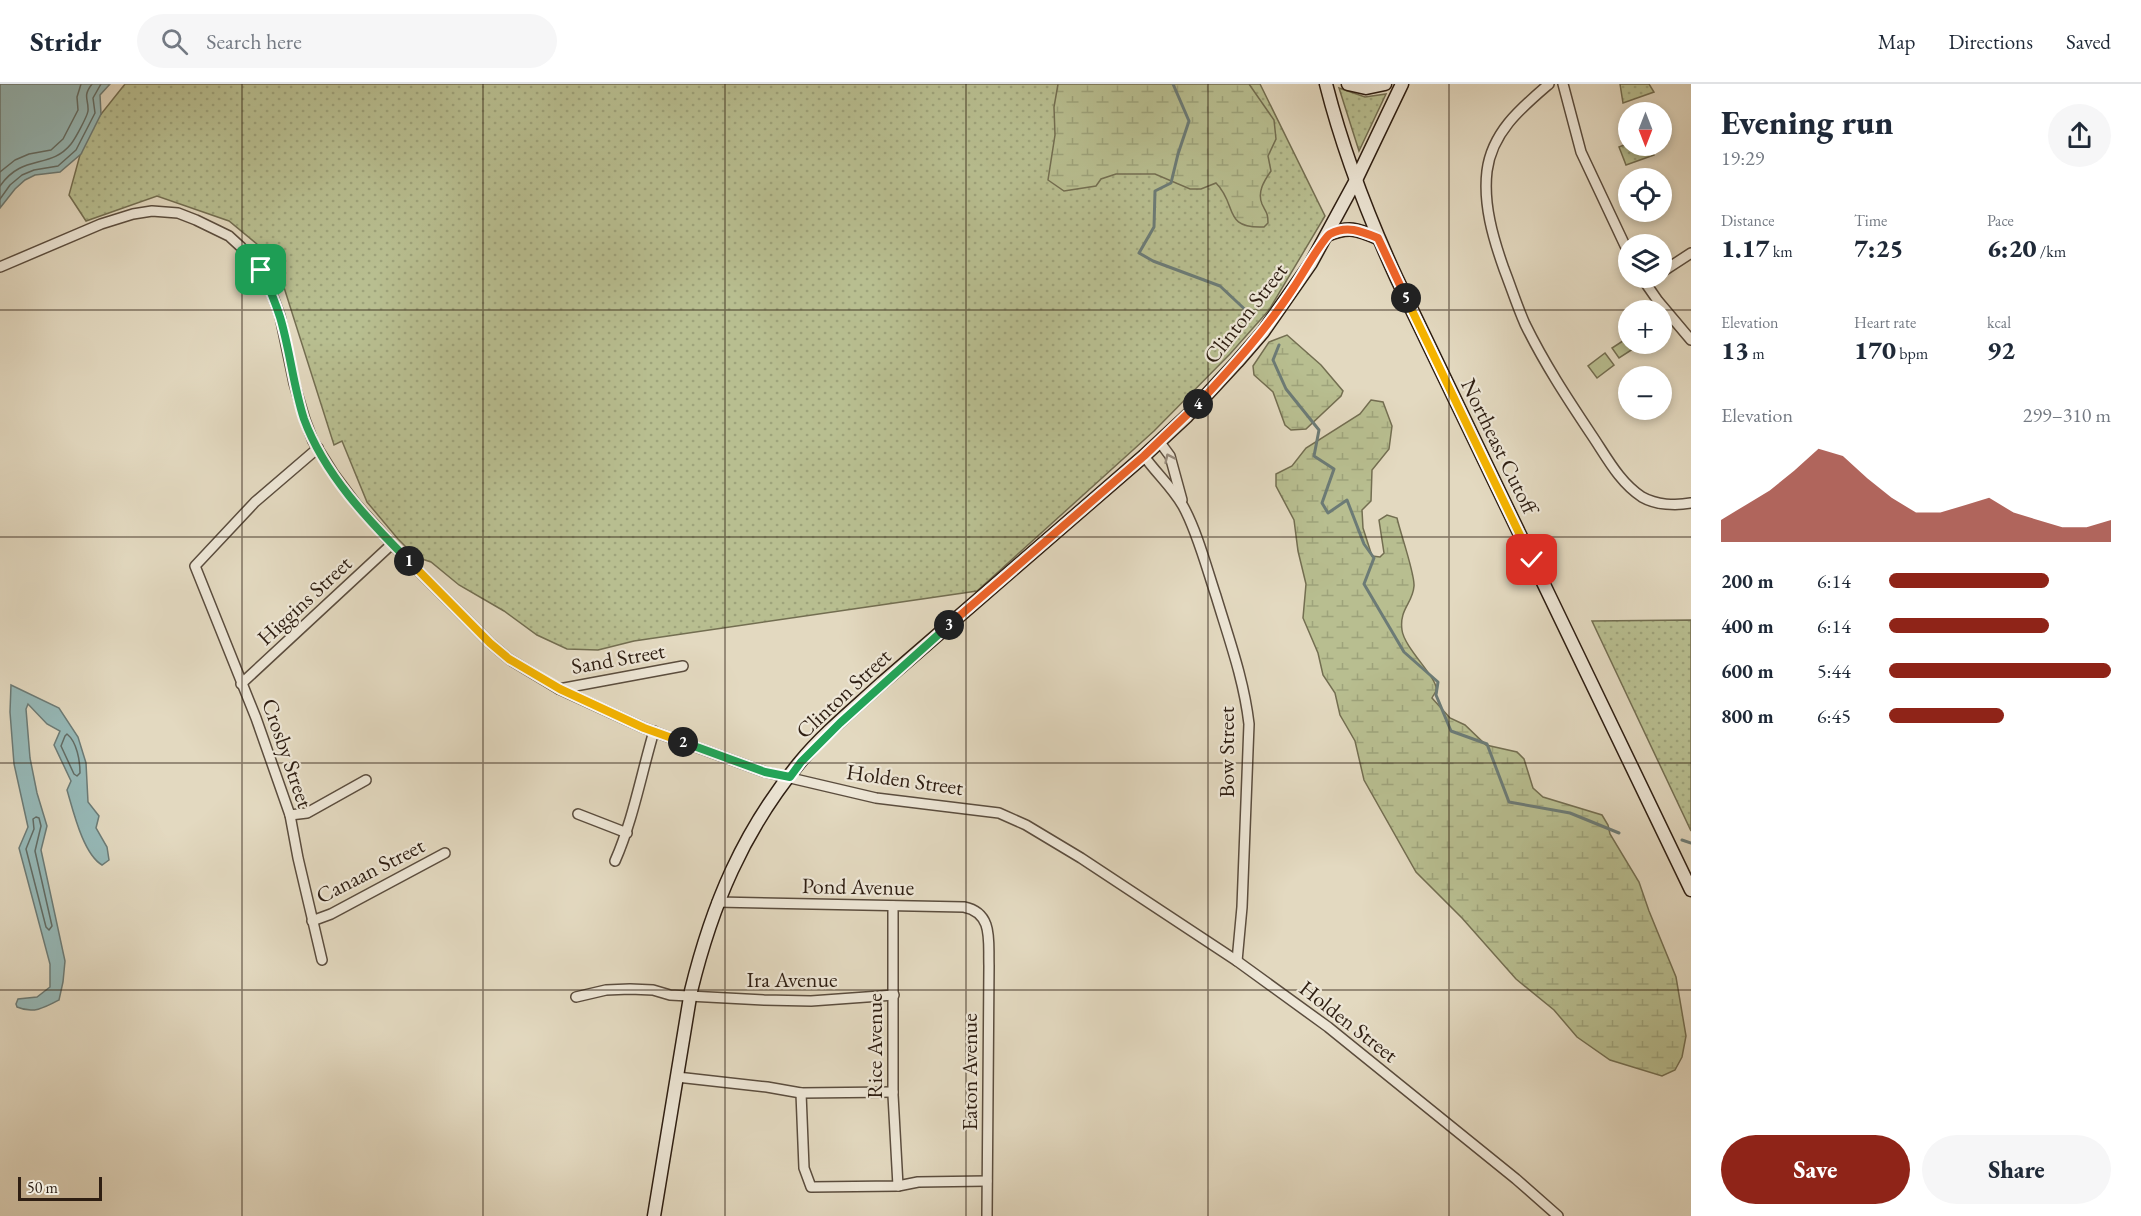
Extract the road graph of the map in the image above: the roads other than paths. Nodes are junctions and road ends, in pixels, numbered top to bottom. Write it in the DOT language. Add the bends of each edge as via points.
graph roads {
  1 [pos="1326,84"];
  2 [pos="1348,84"];
  3 [pos="1385,84"];
  4 [pos="1402,84"];
  5 [pos="1549,84"];
  6 [pos="1563,84"];
  7 [pos="1356,180"];
  8 [pos="1619,234"];
  9 [pos="1327,235"];
  10 [pos="1378,238"];
  11 [pos="1691,253"];
  12 [pos="1672,266"];
  13 [pos="0,267"];
  14 [pos="1650,288"];
  15 [pos="1691,340"];
  16 [pos="1159,441"];
  17 [pos="318,448"];
  18 [pos="1144,456"];
  19 [pos="1691,503"];
  20 [pos="1187,517"];
  21 [pos="393,544"];
  22 [pos="683,666"];
  23 [pos="241,684"];
  24 [pos="560,689"];
  25 [pos="654,731"];
  26 [pos="790,777"];
  27 [pos="366,780"];
  28 [pos="578,814"];
  29 [pos="290,815"];
  30 [pos="627,833"];
  31 [pos="445,853"];
  32 [pos="615,861"];
  33 [pos="1691,890"];
  34 [pos="717,903"];
  35 [pos="893,906"];
  36 [pos="312,921"];
  37 [pos="988,928"];
  38 [pos="322,960"];
  39 [pos="1237,961"];
  40 [pos="690,995"];
  41 [pos="894,995"];
  42 [pos="576,997"];
  43 [pos="677,1077"];
  44 [pos="893,1092"];
  45 [pos="801,1093"];
  46 [pos="987,1181"];
  47 [pos="898,1186"];
  48 [pos="654,1216"];
  49 [pos="987,1216"];
  50 [pos="1558,1216"];
  1 -- 7 [label="main road, Northeast Cutoff"];
  2 -- 3 [label="main road" via="1366,88"];
  4 -- 7 [label="main road, Clinton Street"];
  5 -- 19 [label="street" via="1507,123 1491,156 1487,170 1488,206 1500,255 1542,357 1617,474 1645,498 1668,504"];
  6 -- 8 [label="street" via="1581,152"];
  7 -- 9 [label="main road, Clinton Street"];
  7 -- 10 [label="main road, Northeast Cutoff"];
  9 -- 10 [label="main road" via="1351,228"];
  9 -- 16 [label="main road, Clinton Street" via="1263,332 1187,416"];
  10 -- 33 [label="main road, Northeast Cutoff"];
  11 -- 12 [label="street"];
  13 -- 17 [label="street, Holden Street" via="133,214 178,213 229,237 261,270 272,294 300,405"];
  14 -- 15 [label="street"];
  16 -- 18 [label="main road, Clinton Street"];
  20 -- 16 [label="street, Bow Street, one-way" via="1170,456"];
  17 -- 21 [label="street, Holden Street" via="342,486"];
  17 -- 23 [label="street, Crosby Street" via="255,502 195,566"];
  18 -- 20 [label="street, Bow Street" via="1175,494"];
  18 -- 26 [label="main road, Clinton Street" via="882,683"];
  20 -- 39 [label="street, Bow Street" via="1241,675 1249,724"];
  21 -- 23 [label="street, Higgins Street"];
  21 -- 24 [label="street, Holden Street" via="496,649"];
  22 -- 24 [label="street, Sand Street"];
  23 -- 29 [label="street, Crosby Street"];
  24 -- 25 [label="street, Holden Street"];
  25 -- 26 [label="street, Holden Street" via="765,772"];
  25 -- 30 [label="street"];
  26 -- 34 [label="main road, Clinton Street" via="758,821"];
  26 -- 39 [label="street, Holden Street" via="876,798 999,813 1081,858"];
  27 -- 29 [label="street" via="307,813"];
  28 -- 30 [label="street"];
  29 -- 36 [label="street, Crosby Street"];
  30 -- 32 [label="street"];
  31 -- 36 [label="street, Canaan Street"];
  34 -- 35 [label="street, Pond Avenue"];
  34 -- 40 [label="main road, Clinton Street"];
  35 -- 37 [label="street, Pond Avenue" via="972,909 981,914"];
  35 -- 41 [label="street, Rice Avenue"];
  36 -- 38 [label="street, Crosby Street"];
  37 -- 46 [label="street, Eaton Avenue"];
  39 -- 50 [label="street, Holden Street" via="1328,1027"];
  40 -- 41 [label="street, Ira Avenue" via="811,1001"];
  40 -- 42 [label="street, Ira Avenue" via="630,989"];
  40 -- 43 [label="main road, Clinton Street"];
  41 -- 44 [label="street, Rice Avenue"];
  43 -- 45 [label="street"];
  43 -- 48 [label="main road, Clinton Street"];
  44 -- 45 [label="street"];
  44 -- 47 [label="street, Rice Avenue"];
  45 -- 47 [label="street" via="804,1168 811,1186"];
  46 -- 47 [label="street"];
  46 -- 49 [label="street, Eaton Avenue"];
}
